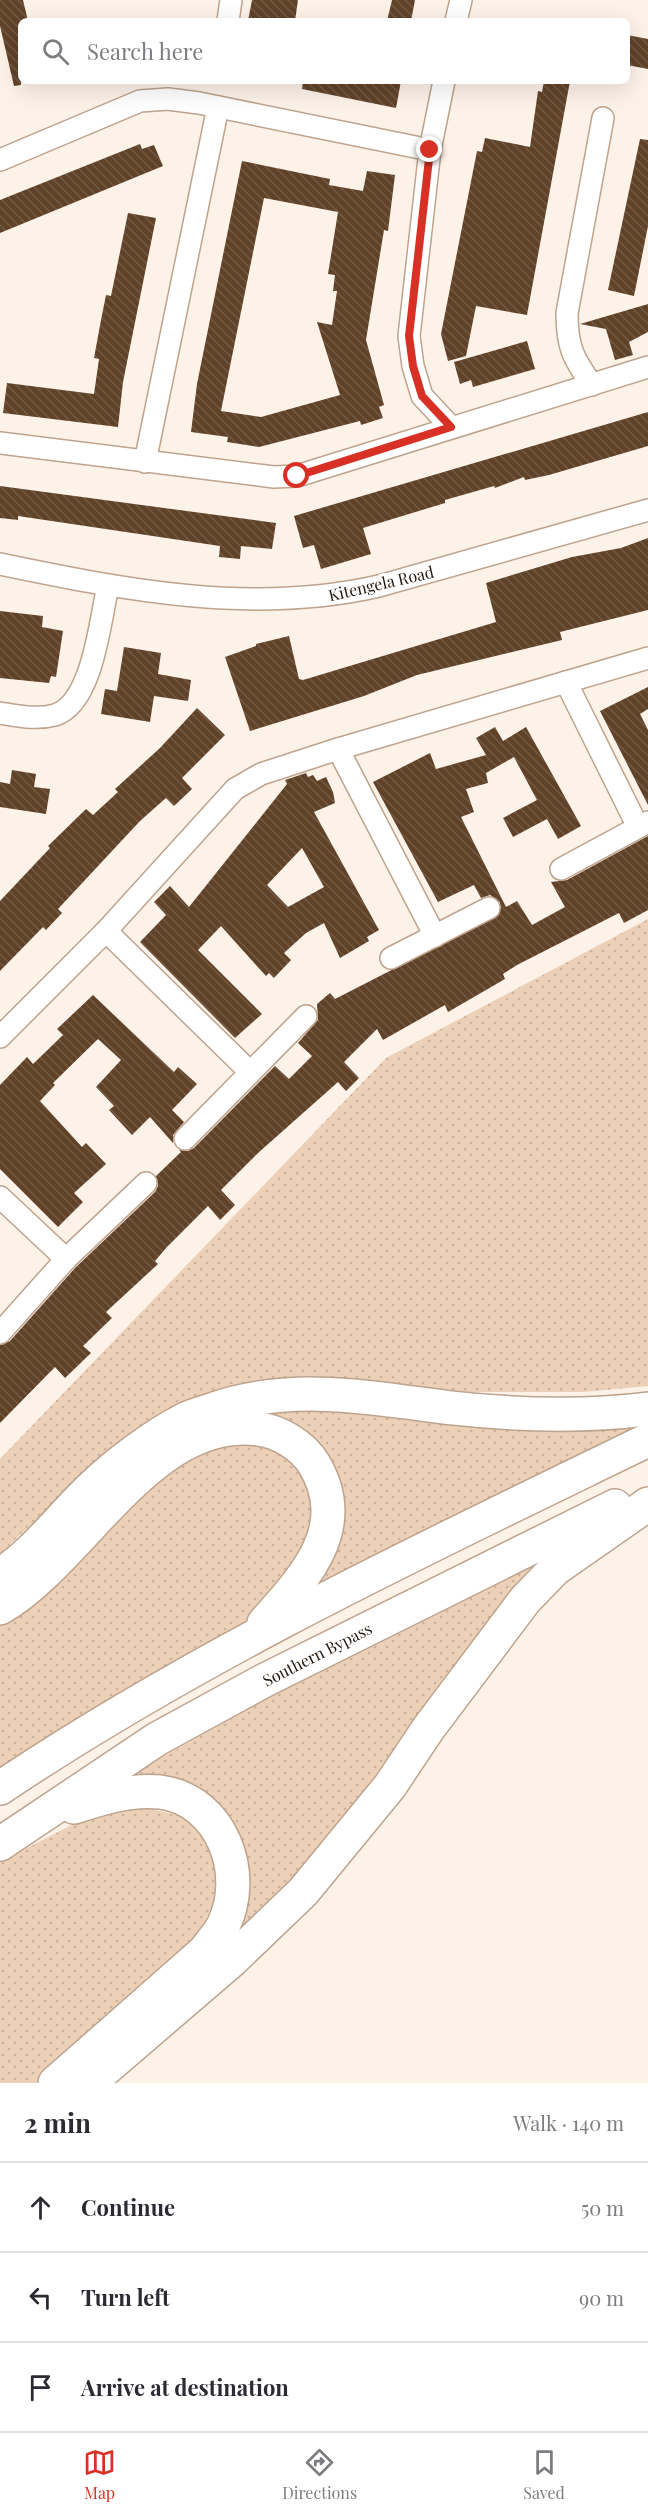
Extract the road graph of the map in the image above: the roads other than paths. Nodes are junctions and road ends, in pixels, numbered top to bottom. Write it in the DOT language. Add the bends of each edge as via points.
graph roads {
  1 [pos="231,0"];
  2 [pos="461,0"];
  3 [pos="228,18"];
  4 [pos="457,18"];
  5 [pos="443,84"];
  6 [pos="218,107"];
  7 [pos="603,118"];
  8 [pos="430,150"];
  9 [pos="1,157"];
  10 [pos="648,367"];
  11 [pos="592,385"];
  12 [pos="451,427"];
  13 [pos="0,443"];
  14 [pos="145,462"];
  15 [pos="648,510"];
  16 [pos="0,564"];
  17 [pos="108,586"];
  18 [pos="648,657"];
  19 [pos="566,682"];
  20 [pos="0,713"];
  21 [pos="338,749"];
  22 [pos="643,824"];
  23 [pos="561,868"];
  24 [pos="489,909"];
  25 [pos="106,931"];
  26 [pos="435,936"];
  27 [pos="391,958"];
  28 [pos="306,1016"];
  29 [pos="3,1028"];
  30 [pos="250,1072"];
  31 [pos="185,1139"];
  32 [pos="146,1183"];
  33 [pos="0,1197"];
  34 [pos="66,1259"];
  35 [pos="0,1333"];
  36 [pos="648,1408"];
  37 [pos="648,1440"];
  38 [pos="648,1489"];
  39 [pos="648,1504"];
  40 [pos="0,1575"];
  41 [pos="0,1608"];
  42 [pos="251,1638"];
  43 [pos="0,1788"];
  44 [pos="39,1820"];
  45 [pos="0,1844"];
  46 [pos="55,2083"];
  47 [pos="89,2083"];
  1 -- 3 [label="street"];
  2 -- 4 [label="street"];
  5 -- 8 [label="street"];
  6 -- 8 [label="street"];
  6 -- 9 [label="street" via="168,99 140,101"];
  6 -- 14 [label="street"];
  7 -- 11 [label="street" via="567,313 567,338 573,358"];
  8 -- 12 [label="street" via="409,336 422,396"];
  10 -- 11 [label="street"];
  11 -- 12 [label="street"];
  12 -- 14 [label="street" via="297,476 274,477"];
  13 -- 14 [label="street"];
  15 -- 17 [label="street, Kitengela Road" via="339,595 228,599"];
  16 -- 17 [label="street, Kitengela Road"];
  17 -- 20 [label="street" via="88,679 72,702 58,714 36,718"];
  18 -- 19 [label="street"];
  19 -- 21 [label="street"];
  19 -- 22 [label="street"];
  21 -- 25 [label="street" via="261,774 235,789"];
  21 -- 26 [label="street"];
  22 -- 23 [label="street"];
  24 -- 26 [label="street"];
  25 -- 29 [label="street"];
  25 -- 30 [label="street"];
  26 -- 27 [label="street"];
  28 -- 30 [label="street"];
  30 -- 31 [label="street"];
  32 -- 34 [label="street"];
  33 -- 34 [label="street"];
  34 -- 35 [label="street"];
  36 -- 40 [label="highway" via="573,1414 454,1408 335,1394 280,1394 238,1401 184,1419 141,1449 92,1486 52,1530"];
  37 -- 42 [label="highway"];
  38 -- 44 [label="highway, Southern Bypass" via="265,1680 157,1739"];
  39 -- 47 [label="highway" via="555,1569 525,1600 390,1786 303,1892 231,1961"];
  41 -- 42 [label="highway" via="29,1588 123,1491 169,1454 203,1435 225,1429 258,1429 281,1436 311,1460 324,1484 329,1505 318,1555 298,1585"];
  42 -- 43 [label="highway"];
  44 -- 45 [label="highway, Southern Bypass"];
  44 -- 46 [label="highway" via="114,1796 144,1791 164,1793 207,1815 222,1836 233,1869 231,1901 223,1925 204,1953"];
}
